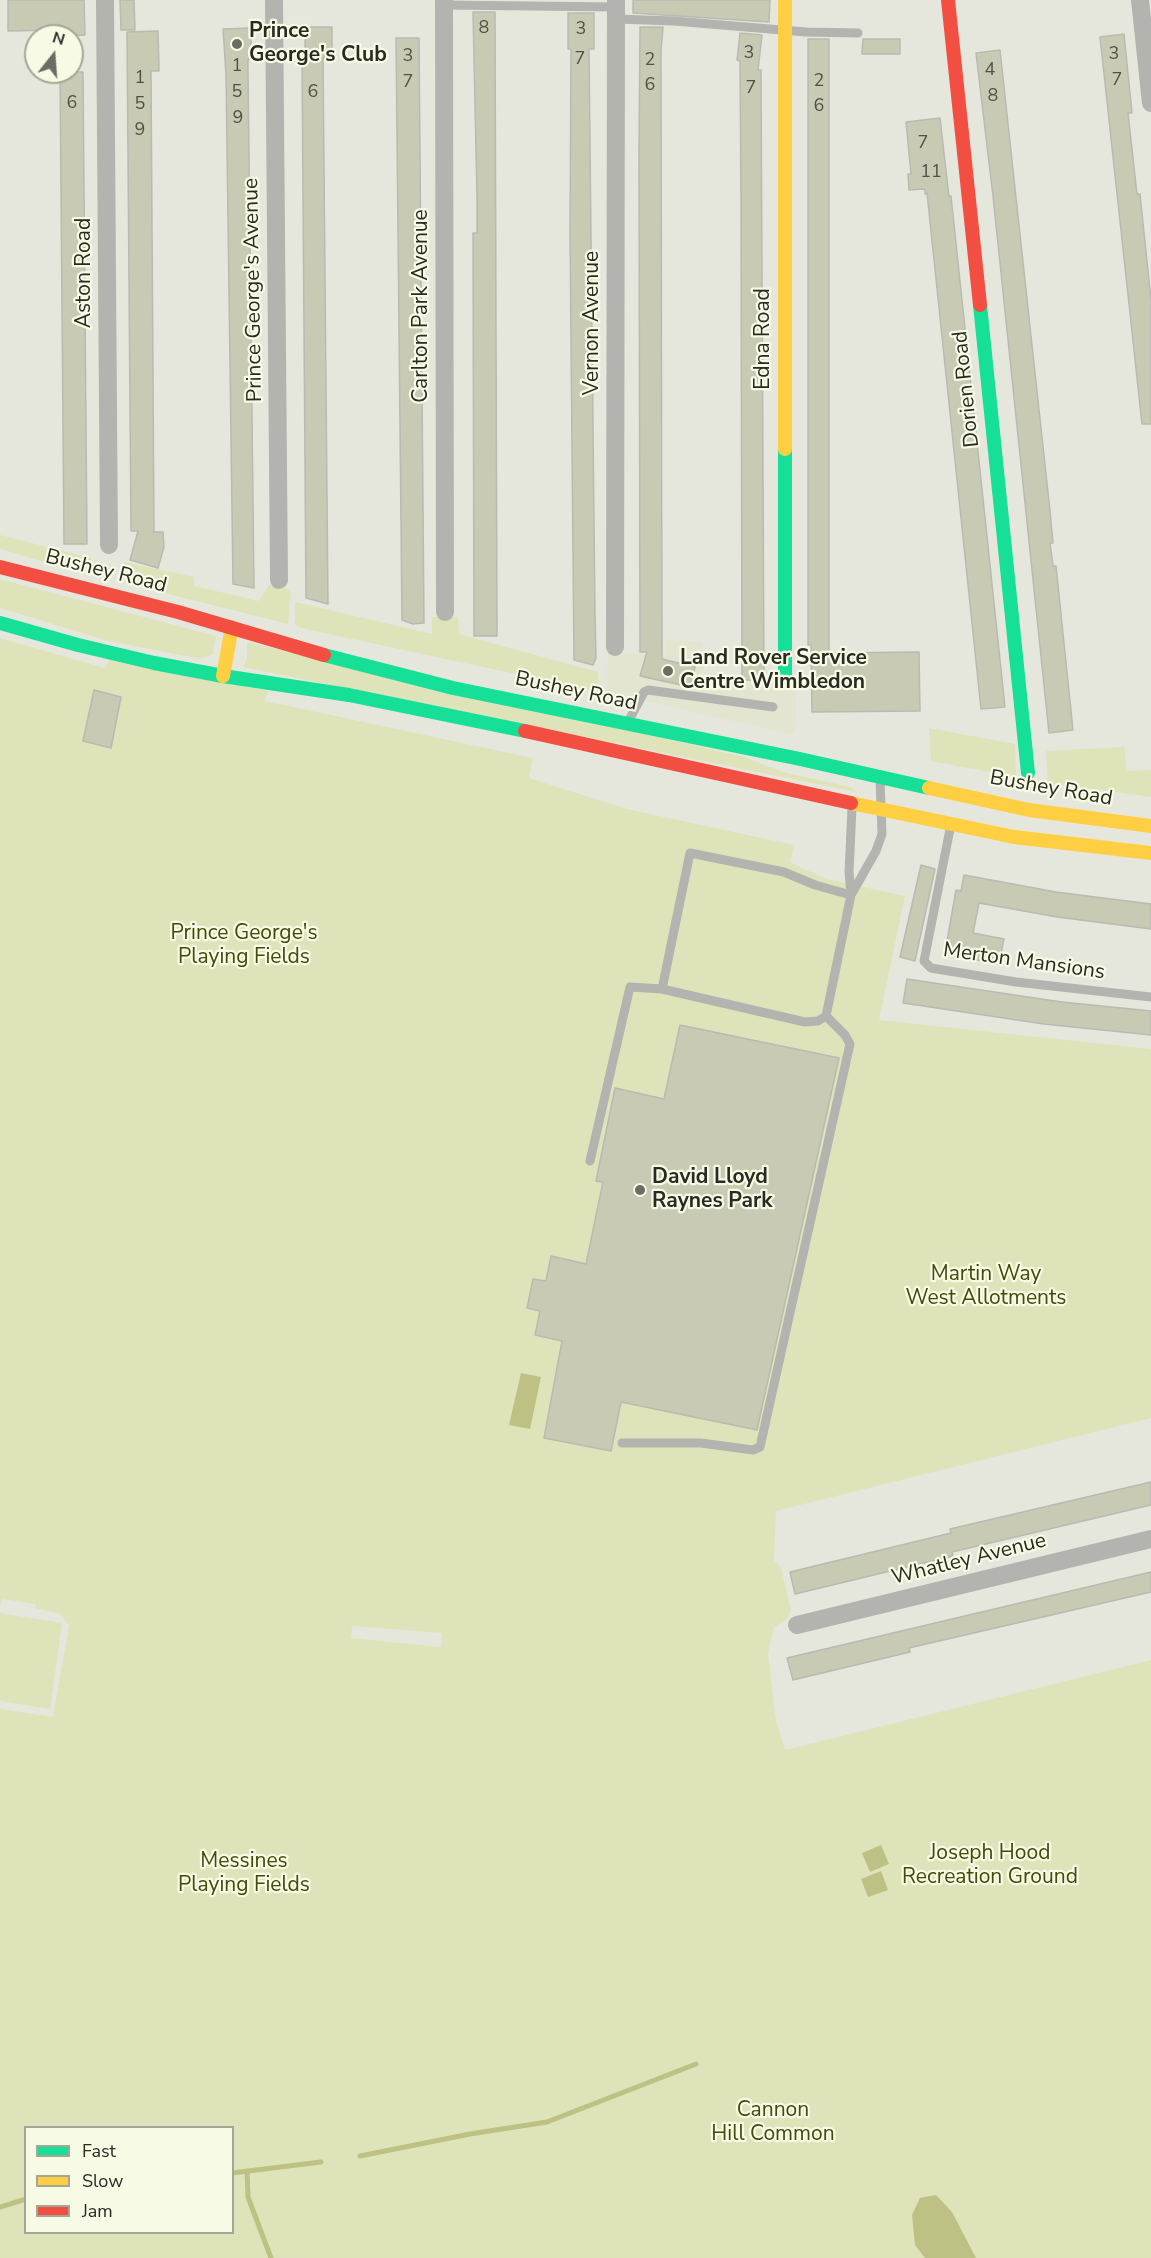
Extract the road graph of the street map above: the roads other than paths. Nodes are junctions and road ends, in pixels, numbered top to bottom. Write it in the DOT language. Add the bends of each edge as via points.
graph roads {
  1 [pos="105,0"];
  2 [pos="274,0"];
  3 [pos="785,0"];
  4 [pos="948,0"];
  5 [pos="1140,0"];
  6 [pos="444,3"];
  7 [pos="616,9"];
  8 [pos="785,31"];
  9 [pos="858,33"];
  10 [pos="1151,103"];
  11 [pos="109,545"];
  12 [pos="0,567"];
  13 [pos="279,580"];
  14 [pos="445,612"];
  15 [pos="0,622"];
  16 [pos="232,627"];
  17 [pos="615,647"];
  18 [pos="224,676"];
  19 [pos="785,678"];
  20 [pos="773,707"];
  21 [pos="627,724"];
  22 [pos="1029,773"];
  23 [pos="880,776"];
  24 [pos="852,804"];
  25 [pos="881,810"];
  26 [pos="951,825"];
  27 [pos="1151,826"];
  28 [pos="1151,853"];
  29 [pos="851,895"];
  30 [pos="662,990"];
  31 [pos="1151,997"];
  32 [pos="826,1016"];
  33 [pos="590,1161"];
  34 [pos="622,1443"];
  35 [pos="1151,1539"];
  36 [pos="797,1625"];
  1 -- 11 [label="street, Aston Road"];
  2 -- 13 [label="street, Prince George's Avenue"];
  3 -- 8 [label="main road, Edna Road"];
  4 -- 22 [label="main road, Dorien Road"];
  5 -- 10 [label="street"];
  6 -- 7 [label="lane"];
  6 -- 14 [label="street, Carlton Park Avenue"];
  7 -- 8 [label="lane" via="674,21"];
  7 -- 17 [label="street, Vernon Avenue"];
  8 -- 9 [label="lane"];
  8 -- 19 [label="main road, Edna Road"];
  12 -- 16 [label="main road, Bushey Road"];
  15 -- 18 [label="main road" via="78,645"];
  16 -- 18 [label="main road"];
  16 -- 21 [label="main road, Bushey Road" via="442,685"];
  18 -- 24 [label="main road" via="448,714"];
  20 -- 21 [label="lane" via="648,690"];
  21 -- 23 [label="main road, Bushey Road"];
  23 -- 25 [label="lane"];
  23 -- 27 [label="main road, Bushey Road" via="1029,810"];
  24 -- 25 [label="main road"];
  24 -- 29 [label="lane"];
  25 -- 26 [label="main road"];
  25 -- 29 [label="lane" via="882,834"];
  26 -- 28 [label="main road" via="1014,837"];
  26 -- 31 [label="lane, Merton Mansions" via="924,961 931,968"];
  29 -- 30 [label="lane" via="784,872 690,853"];
  29 -- 32 [label="lane"];
  30 -- 32 [label="lane" via="782,1019 805,1022"];
  30 -- 33 [label="lane" via="630,987"];
  32 -- 34 [label="lane" via="850,1044 760,1447 753,1450 701,1443"];
  35 -- 36 [label="street, Whatley Avenue"];
}
